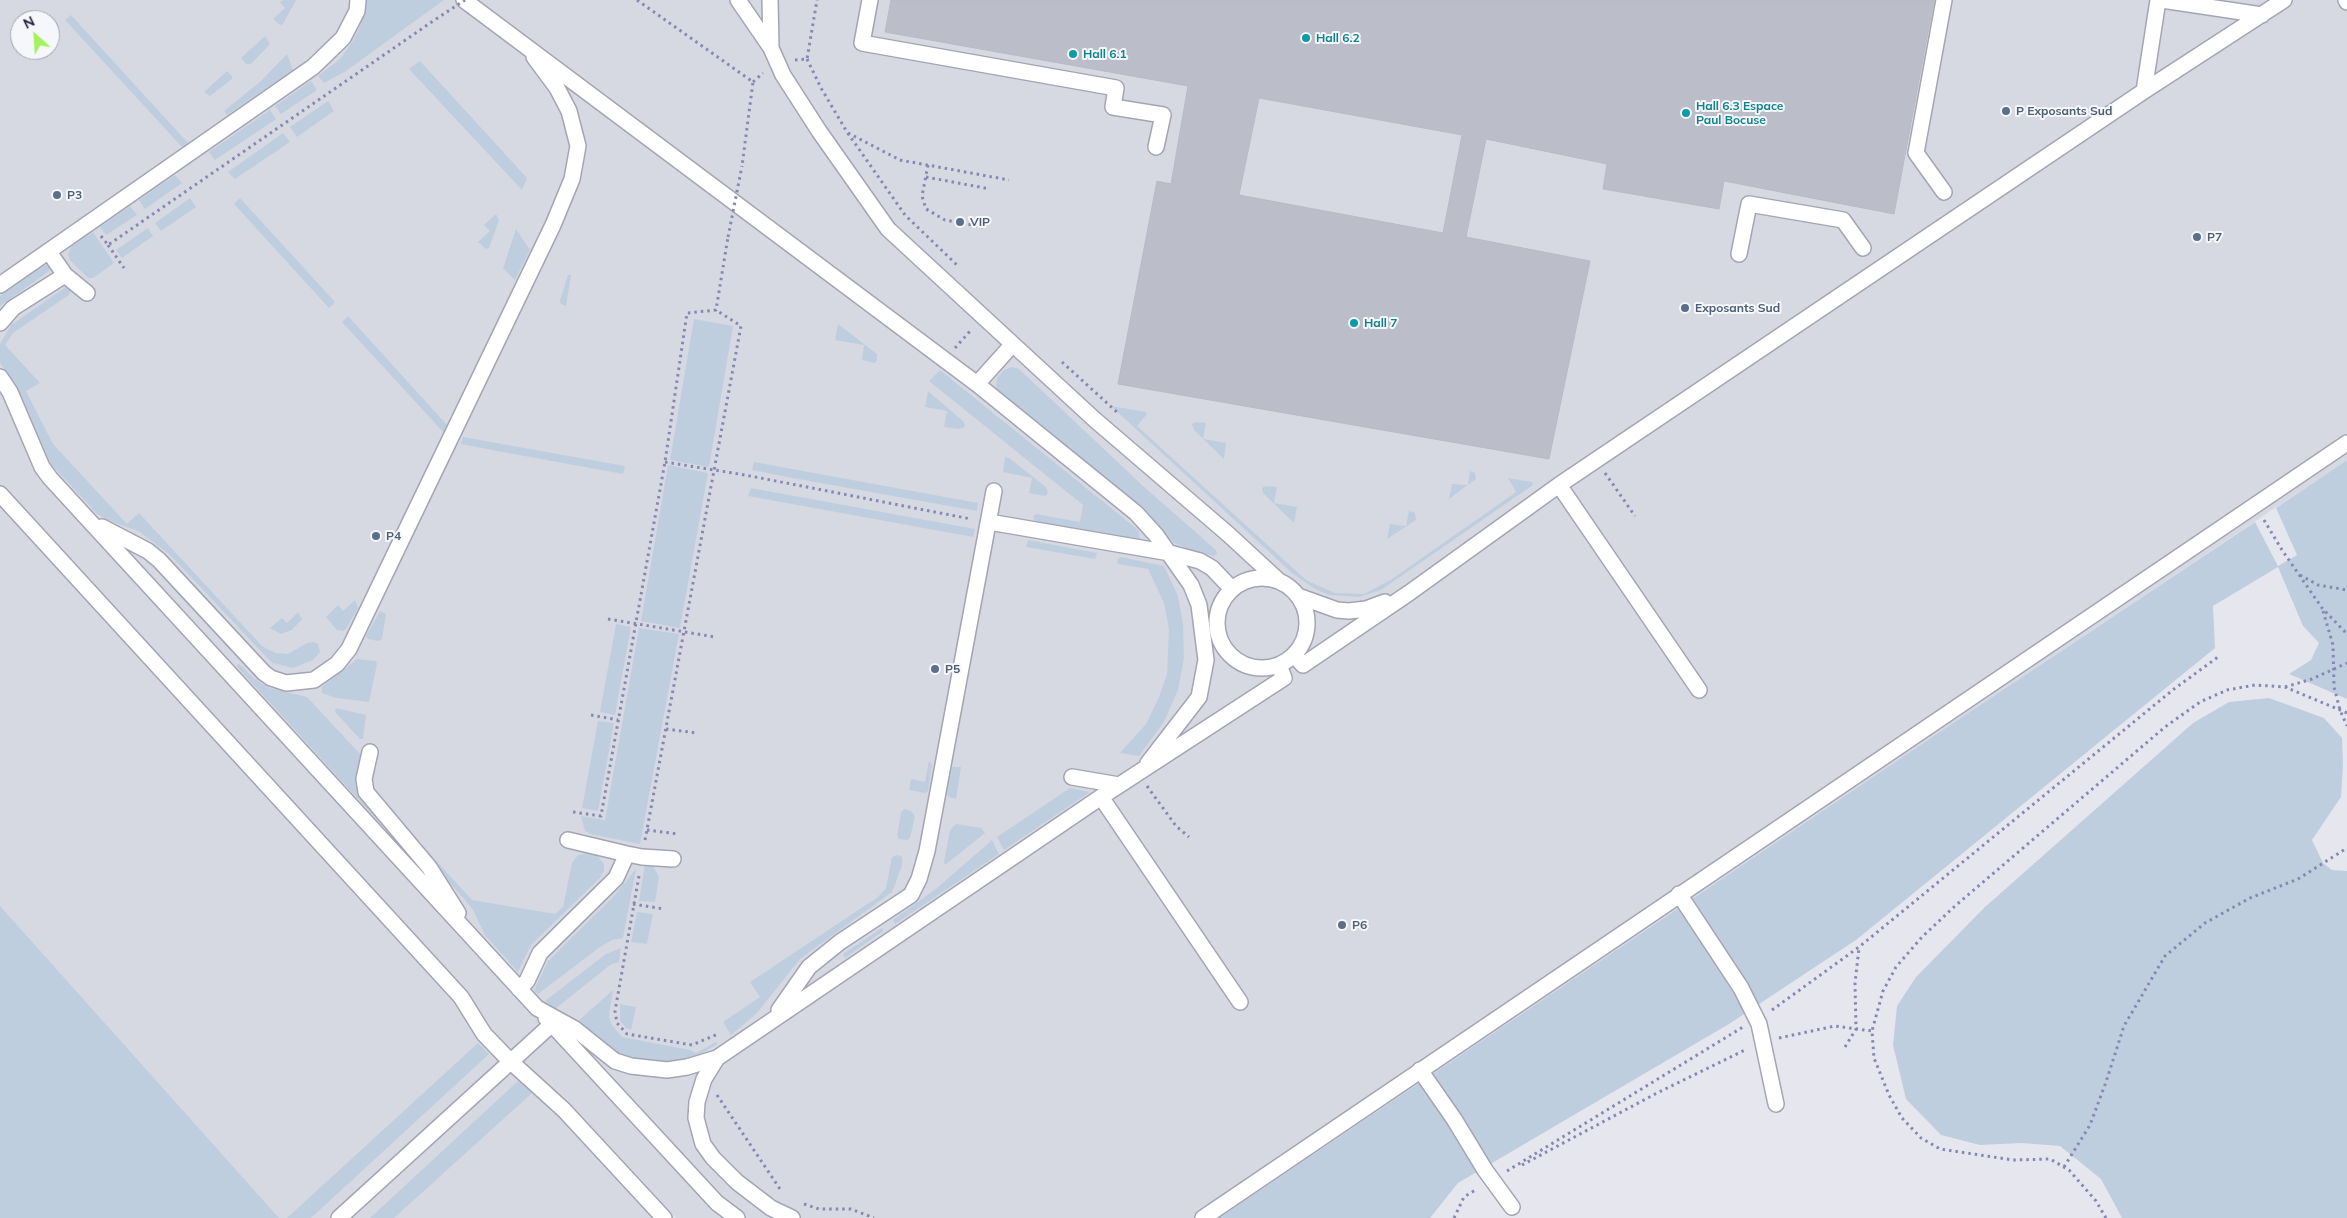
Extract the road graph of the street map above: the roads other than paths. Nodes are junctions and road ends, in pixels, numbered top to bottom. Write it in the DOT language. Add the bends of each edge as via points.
graph roads {
  1 [pos="358,0"];
  2 [pos="465,0"];
  3 [pos="738,0"];
  4 [pos="770,0"];
  5 [pos="870,0"];
  6 [pos="1944,0"];
  7 [pos="2158,0"];
  8 [pos="2162,0"];
  9 [pos="2284,0"];
  10 [pos="2262,15"];
  11 [pos="524,44"];
  12 [pos="774,54"];
  13 [pos="2144,91"];
  14 [pos="1156,147"];
  15 [pos="1944,192"];
  16 [pos="1863,248"];
  17 [pos="49,252"];
  18 [pos="1739,254"];
  19 [pos="65,275"];
  20 [pos="0,285"];
  21 [pos="87,293"];
  22 [pos="0,324"];
  23 [pos="1012,344"];
  24 [pos="0,377"];
  25 [pos="977,384"];
  26 [pos="2347,443"];
  27 [pos="1559,485"];
  28 [pos="994,491"];
  29 [pos="0,494"];
  30 [pos="92,522"];
  31 [pos="989,522"];
  32 [pos="1228,534"];
  33 [pos="1170,553"];
  34 [pos="1436,572"];
  35 [pos="1256,578"];
  36 [pos="1278,581"];
  37 [pos="1232,589"];
  38 [pos="1298,596"];
  39 [pos="1298,660"];
  40 [pos="1282,672"];
  41 [pos="1698,690"];
  42 [pos="370,752"];
  43 [pos="1139,774"];
  44 [pos="1072,777"];
  45 [pos="1119,785"];
  46 [pos="1102,797"];
  47 [pos="568,840"];
  48 [pos="627,854"];
  49 [pos="674,859"];
  50 [pos="1679,894"];
  51 [pos="477,944"];
  52 [pos="519,989"];
  53 [pos="1240,1002"];
  54 [pos="537,1008"];
  55 [pos="772,1020"];
  56 [pos="552,1024"];
  57 [pos="718,1058"];
  58 [pos="510,1061"];
  59 [pos="1420,1070"];
  60 [pos="1776,1104"];
  61 [pos="1512,1206"];
  62 [pos="339,1218"];
  63 [pos="664,1218"];
  64 [pos="737,1218"];
  65 [pos="792,1218"];
  66 [pos="1203,1218"];
  1 -- 17 [label="lane" via="357,11 344,38 313,67"];
  2 -- 11 [label="lane"];
  3 -- 12 [label="lane"];
  4 -- 12 [label="lane"];
  5 -- 14 [label="lane" via="862,43 1116,88 1113,107 1163,115"];
  6 -- 15 [label="lane" via="1916,152"];
  7 -- 13 [label="lane"];
  8 -- 10 [label="lane"];
  9 -- 10 [label="lane"];
  10 -- 13 [label="lane"];
  11 -- 25 [label="lane"];
  11 -- 30 [label="lane" via="569,111 578,146 572,179 349,648 337,664 314,680 286,683 271,678 159,560"];
  12 -- 23 [label="lane" via="783,75 819,131 888,229"];
  13 -- 27 [label="lane"];
  16 -- 18 [label="lane" via="1843,220 1749,204"];
  17 -- 19 [label="lane"];
  17 -- 20 [label="lane"];
  19 -- 21 [label="lane"];
  19 -- 22 [label="lane" via="13,308"];
  23 -- 25 [label="lane"];
  23 -- 32 [label="lane"];
  24 -- 30 [label="lane" via="10,392 42,467"];
  25 -- 33 [label="lane" via="1136,513"];
  26 -- 50 [label="lane"];
  27 -- 34 [label="lane"];
  27 -- 41 [label="lane"];
  28 -- 31 [label="lane"];
  29 -- 58 [label="lane" via="461,998 484,1034"];
  30 -- 51 [label="lane"];
  31 -- 33 [label="lane"];
  31 -- 55 [label="lane" via="919,879 911,895 840,942 809,967"];
  32 -- 35 [label="lane"];
  32 -- 36 [label="lane"];
  33 -- 37 [label="lane" via="1200,561 1212,568"];
  33 -- 43 [label="lane" via="1191,585 1199,605 1206,660 1199,697"];
  34 -- 38 [label="lane" via="1366,610 1337,610"];
  34 -- 39 [label="lane" via="1409,593"];
  35 -- 36 [label="lane"];
  35 -- 37 [label="lane"];
  36 -- 38 [label="lane"];
  37 -- 40 [label="lane" via="1218,613 1220,641 1233,657 1251,667"];
  38 -- 39 [label="lane" via="1307,620"];
  39 -- 40 [label="lane"];
  40 -- 43 [label="lane"];
  42 -- 51 [label="lane" via="364,779 366,792 430,867"];
  43 -- 45 [label="lane"];
  44 -- 45 [label="lane"];
  45 -- 46 [label="lane"];
  46 -- 53 [label="lane"];
  46 -- 55 [label="lane"];
  47 -- 48 [label="lane"];
  48 -- 49 [label="lane"];
  48 -- 52 [label="lane" via="616,878 540,953 527,981"];
  50 -- 59 [label="lane"];
  50 -- 60 [label="lane" via="1741,988 1756,1019"];
  51 -- 52 [label="lane"];
  52 -- 54 [label="lane"];
  54 -- 56 [label="lane"];
  54 -- 57 [label="lane" via="575,1029 615,1061 632,1066 666,1070"];
  55 -- 57 [label="lane"];
  56 -- 58 [label="lane"];
  56 -- 64 [label="lane" via="717,1203"];
  57 -- 65 [label="lane" via="704,1079 697,1102 696,1118 703,1144 737,1182 770,1208"];
  58 -- 62 [label="lane"];
  58 -- 63 [label="lane" via="564,1110"];
  59 -- 61 [label="lane"];
  59 -- 66 [label="lane"];
}
